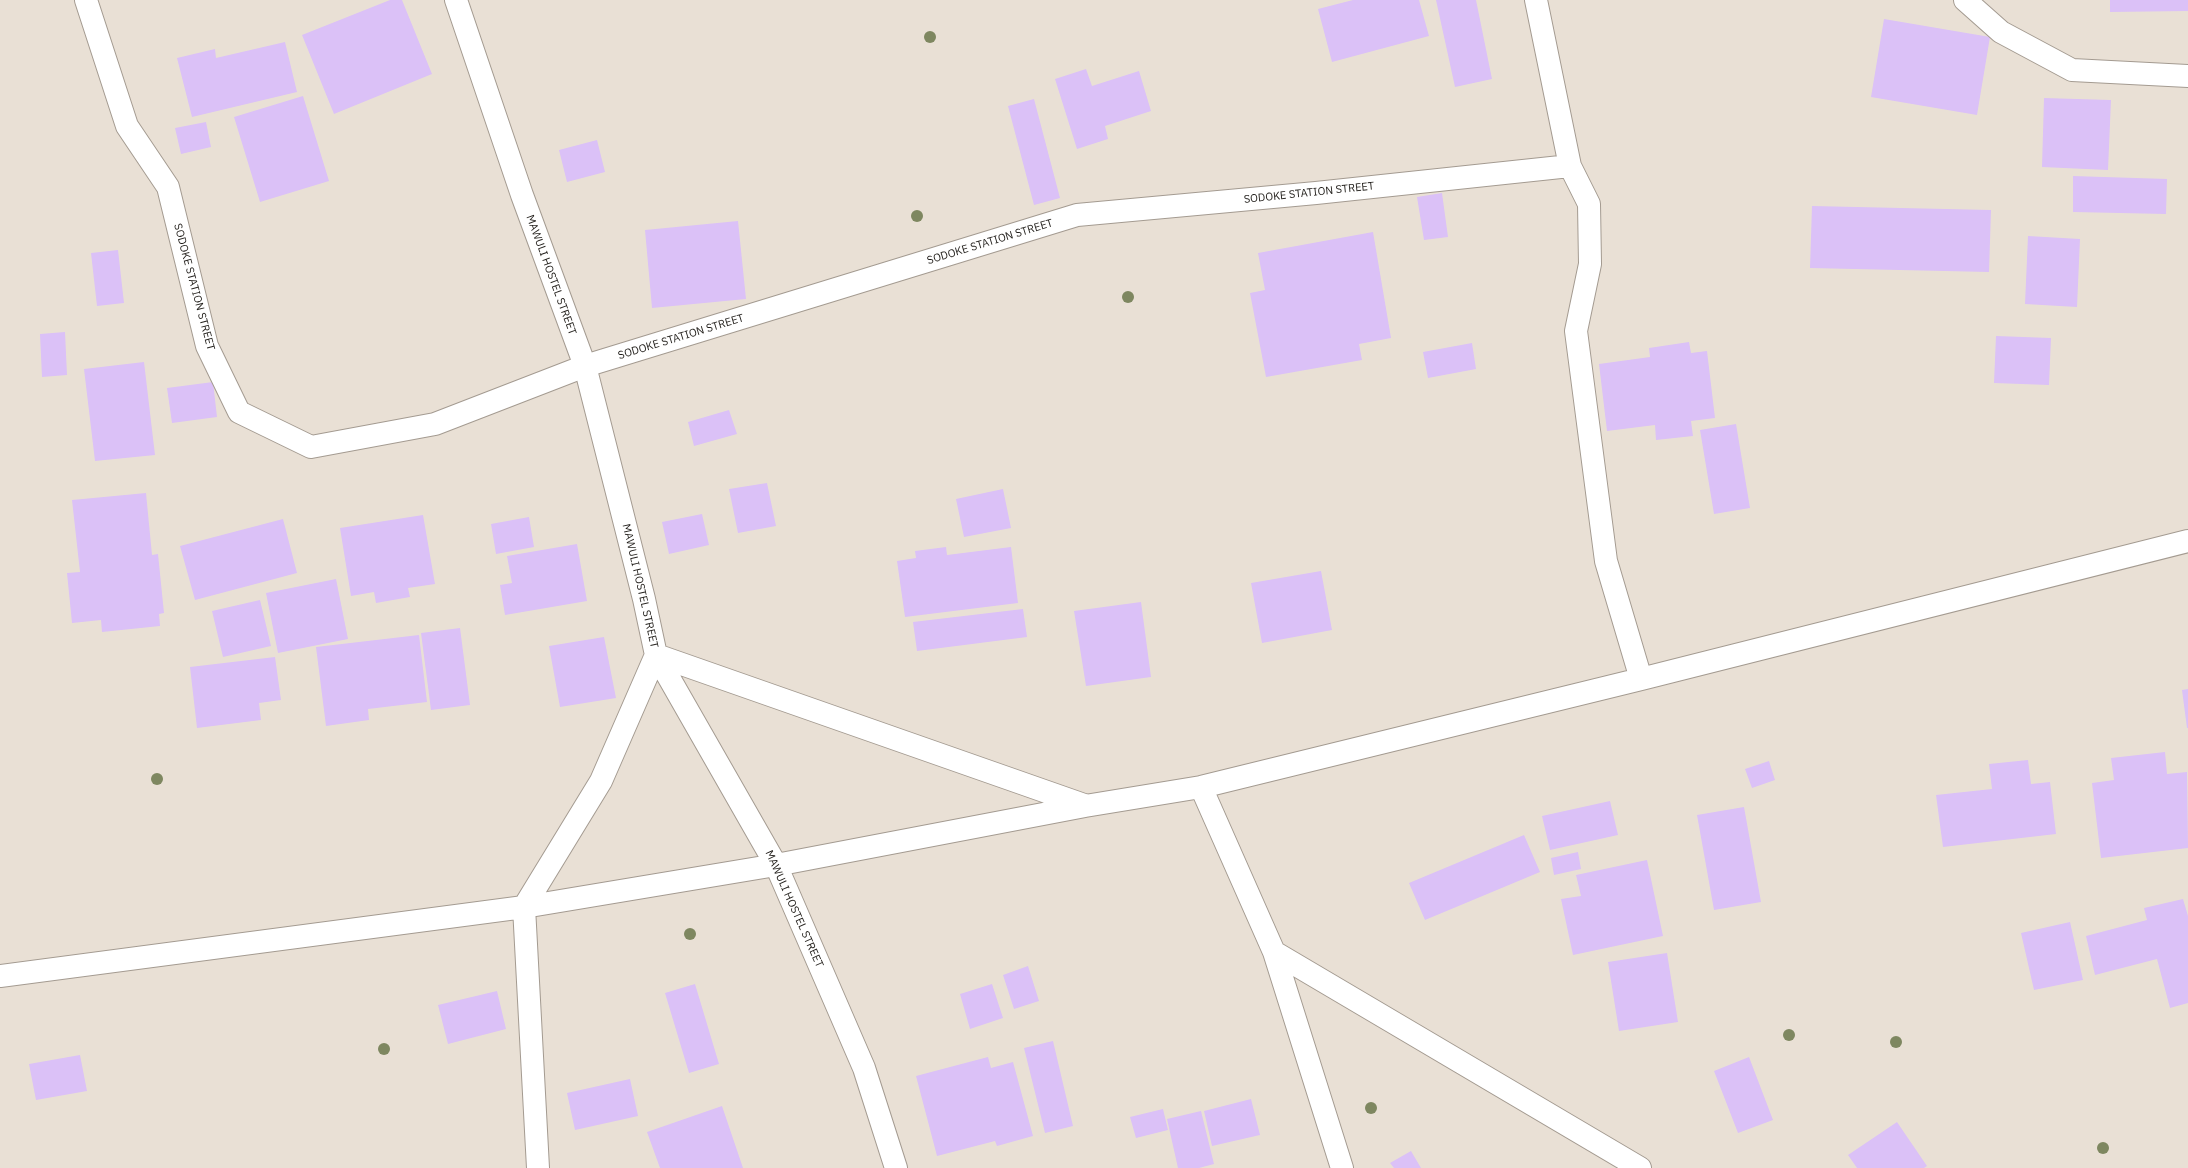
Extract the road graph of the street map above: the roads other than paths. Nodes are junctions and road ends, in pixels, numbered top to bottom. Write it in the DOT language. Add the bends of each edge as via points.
graph roads {
  1 [pos="86,0"];
  2 [pos="456,0"];
  3 [pos="1536,0"];
  4 [pos="1965,0"];
  5 [pos="2188,76"];
  6 [pos="1570,166"];
  7 [pos="586,366"];
  8 [pos="2188,541"];
  9 [pos="656,655"];
  10 [pos="1641,679"];
  11 [pos="1201,787"];
  12 [pos="1085,806"];
  13 [pos="776,865"];
  14 [pos="524,907"];
  15 [pos="1274,952"];
  16 [pos="0,976"];
  17 [pos="538,1168"];
  18 [pos="896,1168"];
  19 [pos="1342,1168"];
  20 [pos="1640,1168"];
  1 -- 7 [label="street, SODOKE STATION STREET" via="127,126 168,187 207,346 239,412 311,447 435,424"];
  2 -- 7 [label="street, MAWULI HOSTEL STREET" via="522,195"];
  3 -- 6 [label="street"];
  4 -- 5 [label="street" via="2001,32 2072,70"];
  6 -- 7 [label="street, SODOKE STATION STREET" via="1078,215"];
  6 -- 10 [label="street" via="1589,204 1590,264 1576,331 1606,561"];
  7 -- 9 [label="street, MAWULI HOSTEL STREET"];
  8 -- 10 [label="street"];
  9 -- 12 [label="street"];
  9 -- 13 [label="street, MAWULI HOSTEL STREET"];
  9 -- 14 [label="street" via="601,781"];
  10 -- 11 [label="street"];
  11 -- 12 [label="street"];
  11 -- 15 [label="street"];
  12 -- 13 [label="street"];
  13 -- 14 [label="street"];
  13 -- 18 [label="street, MAWULI HOSTEL STREET" via="864,1068"];
  14 -- 16 [label="street"];
  14 -- 17 [label="street"];
  15 -- 19 [label="street"];
  15 -- 20 [label="street"];
}
